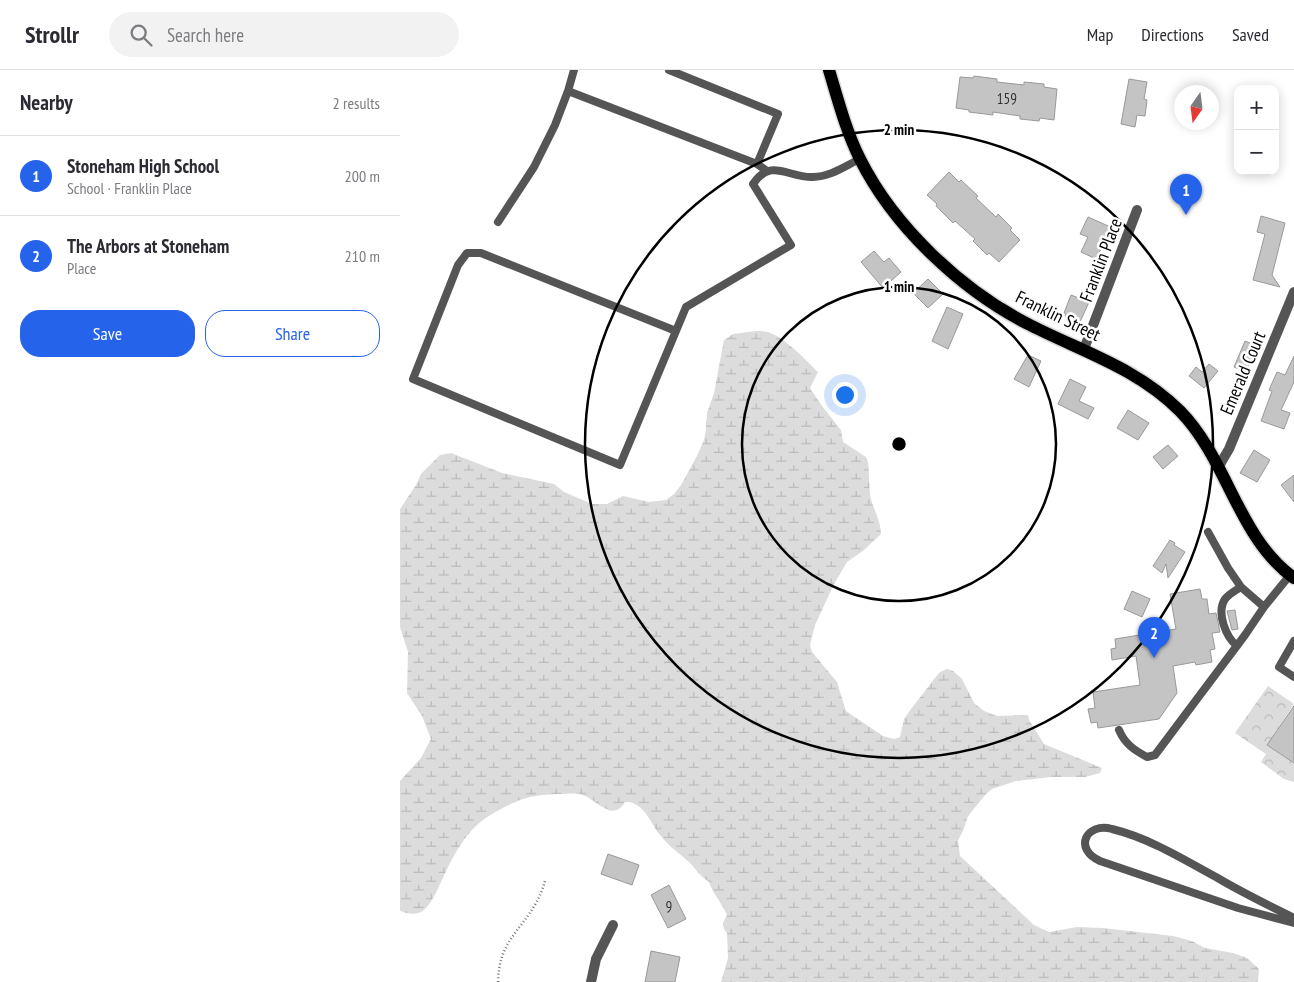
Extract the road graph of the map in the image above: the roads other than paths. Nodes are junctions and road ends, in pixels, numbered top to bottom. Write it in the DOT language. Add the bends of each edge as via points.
graph roads {
  1 [pos="574,70"];
  2 [pos="669,70"];
  3 [pos="829,70"];
  4 [pos="568,91"];
  5 [pos="860,159"];
  6 [pos="757,164"];
  7 [pos="767,171"];
  8 [pos="1137,210"];
  9 [pos="498,222"];
  10 [pos="1294,292"];
  11 [pos="676,331"];
  12 [pos="1084,349"];
  13 [pos="1219,466"];
  14 [pos="1208,532"];
  15 [pos="1292,577"];
  16 [pos="1241,587"];
  17 [pos="1264,607"];
  18 [pos="1294,641"];
  19 [pos="1237,646"];
  20 [pos="1294,677"];
  21 [pos="1119,730"];
  22 [pos="1294,918"];
  23 [pos="1294,923"];
  24 [pos="614,925"];
  25 [pos="592,982"];
  1 -- 4 [label="lane"];
  2 -- 6 [label="lane" via="778,114"];
  3 -- 5 [label="main road, Franklin Street" via="844,122"];
  4 -- 6 [label="lane"];
  4 -- 9 [label="lane" via="534,167"];
  5 -- 7 [label="lane" via="828,175 813,177 798,176 780,169"];
  5 -- 12 [label="main road, Franklin Street" via="893,211 966,284 1030,325"];
  6 -- 7 [label="lane"];
  7 -- 11 [label="lane" via="753,184 791,245 686,306"];
  8 -- 12 [label="street, Franklin Place"];
  10 -- 13 [label="street, Emerald Court" via="1228,452"];
  11 -- 11 [label="lane" via="620,466 413,379 458,265 467,253 482,253"];
  12 -- 13 [label="main road, Franklin Street" via="1128,372 1171,403 1202,438"];
  13 -- 15 [label="main road, Franklin Street" via="1259,542"];
  14 -- 16 [label="lane"];
  15 -- 17 [label="lane"];
  16 -- 17 [label="lane"];
  16 -- 19 [label="lane" via="1226,598 1222,607 1224,629"];
  17 -- 19 [label="lane"];
  18 -- 20 [label="lane" via="1279,667"];
  19 -- 21 [label="lane" via="1156,755 1147,757 1130,746"];
  22 -- 23 [label="lane" via="1133,835 1104,827 1092,830 1088,835 1086,850 1100,861 1238,908"];
  24 -- 25 [label="street" via="596,959"];
}
